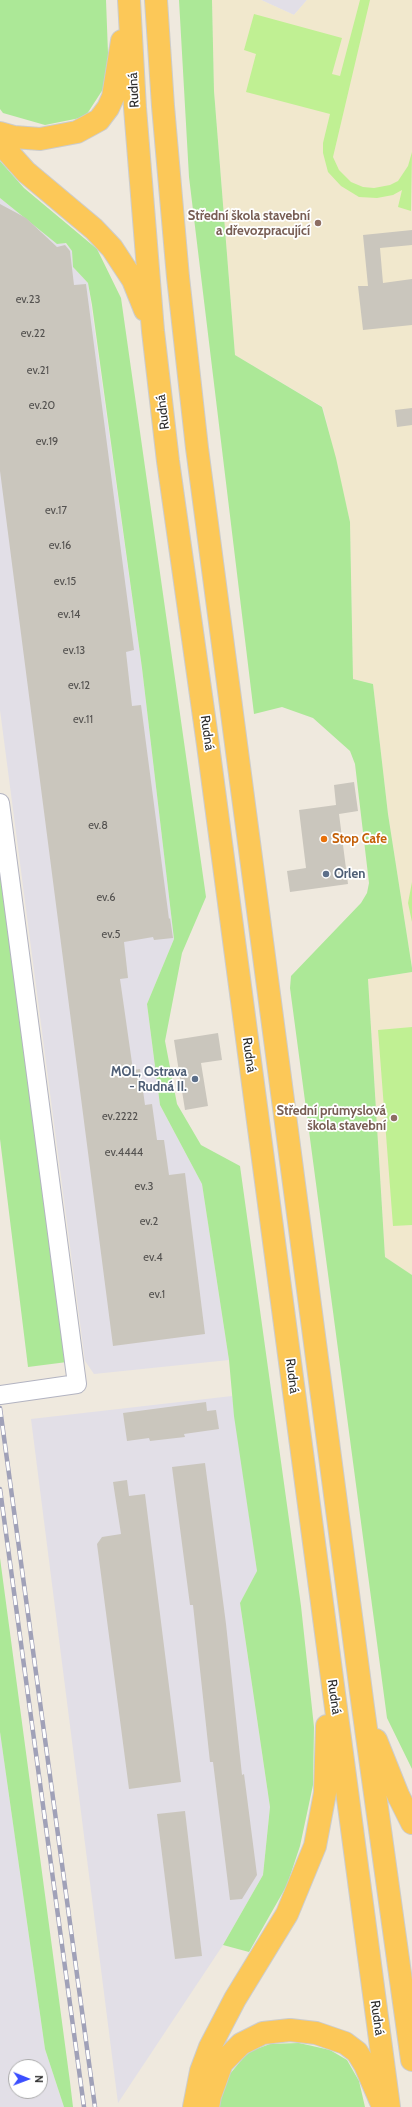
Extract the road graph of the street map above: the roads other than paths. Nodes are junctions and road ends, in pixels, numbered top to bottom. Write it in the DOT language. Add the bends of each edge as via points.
graph roads {
  1 [pos="129,0"];
  2 [pos="156,0"];
  3 [pos="0,133"];
  4 [pos="0,143"];
  5 [pos="153,331"];
  6 [pos="0,803"];
  7 [pos="0,1396"];
  8 [pos="330,1665"];
  9 [pos="363,1708"];
  10 [pos="412,1823"];
  11 [pos="412,2060"];
  12 [pos="194,2107"];
  13 [pos="208,2107"];
  14 [pos="383,2107"];
  15 [pos="389,2107"];
  1 -- 3 [label="highway" via="115,87 108,108 99,120 77,132 40,139"];
  1 -- 5 [label="highway, Rudná"];
  2 -- 9 [label="highway, Rudná" via="178,277 197,448"];
  4 -- 5 [label="highway" via="26,172 94,229 112,248 133,280"];
  5 -- 8 [label="highway, Rudná" via="168,461"];
  6 -- 7 [label="street" via="77,1384"];
  8 -- 12 [label="highway" via="325,1793 315,1846 284,1920 235,1999 210,2047 201,2071"];
  8 -- 15 [label="highway, Rudná"];
  9 -- 10 [label="highway"];
  9 -- 11 [label="highway, Rudná"];
  13 -- 14 [label="highway" via="222,2063 241,2044 263,2032 290,2030 316,2033 345,2042 357,2052 365,2065"];
}
